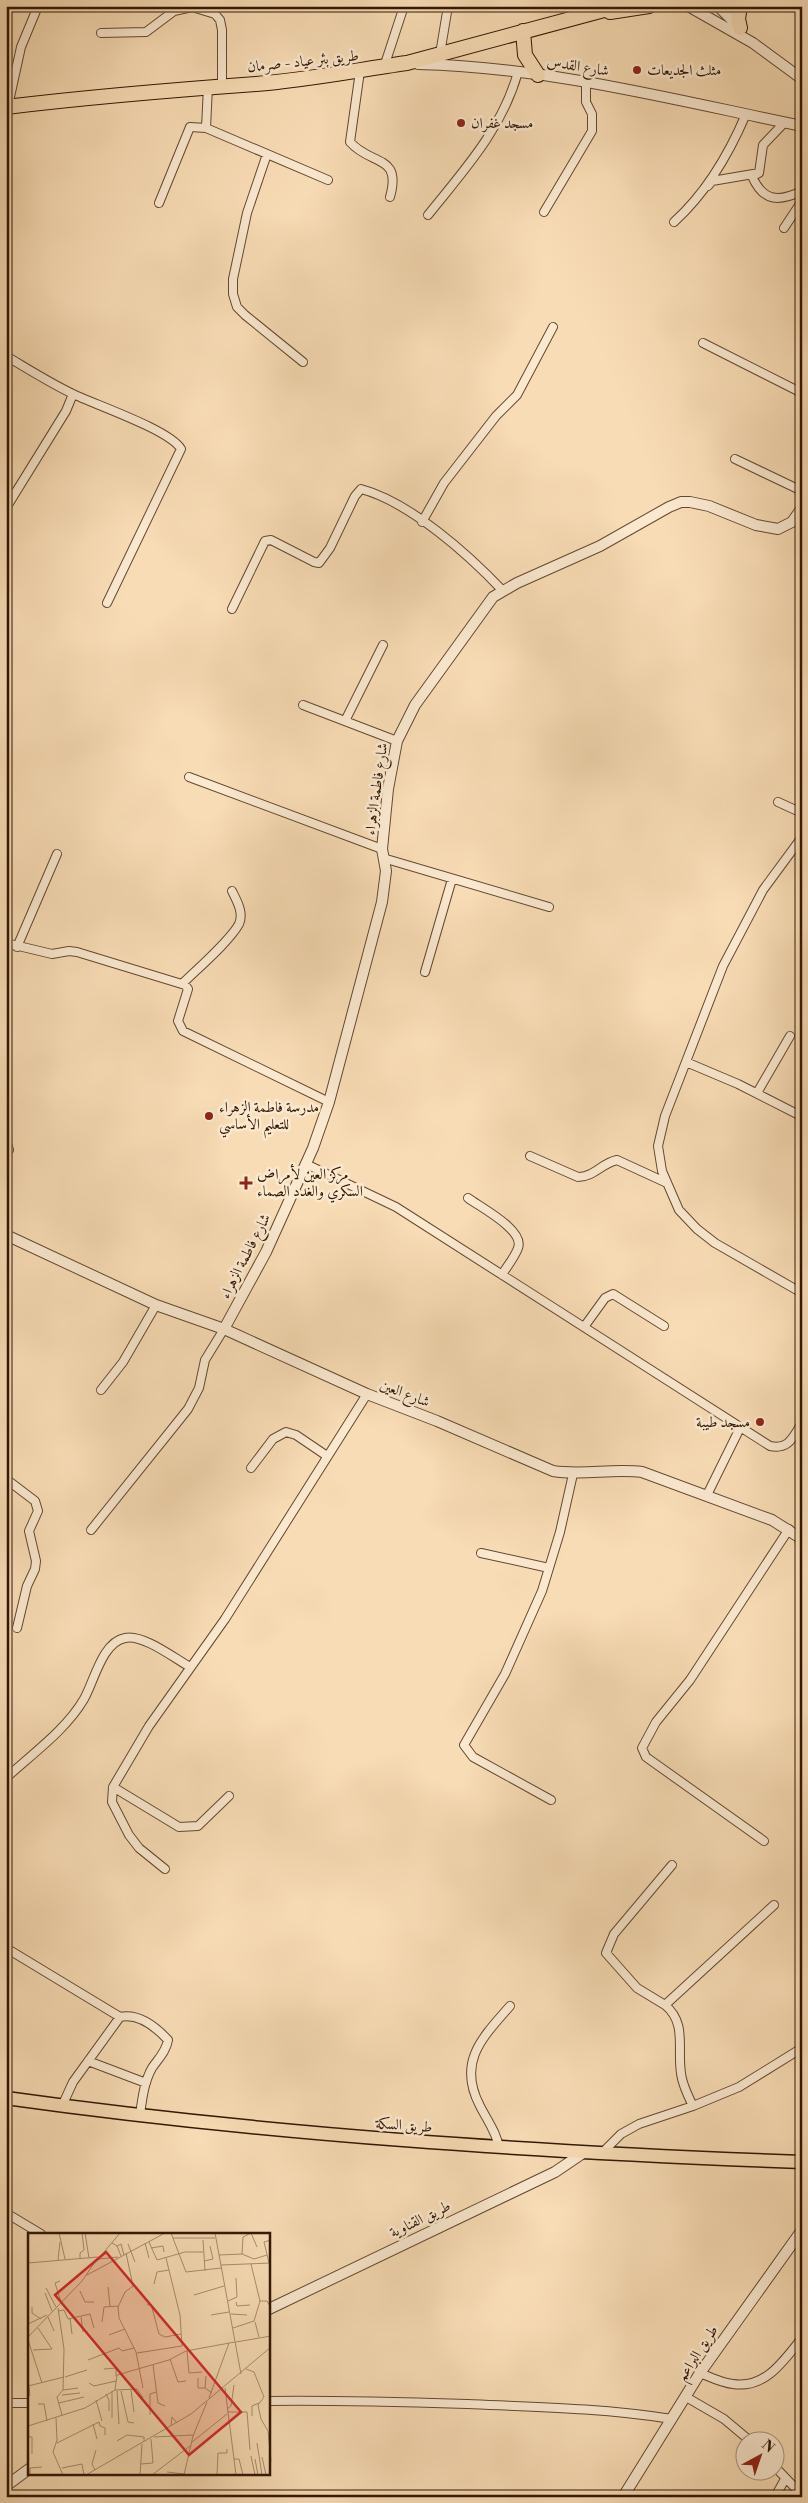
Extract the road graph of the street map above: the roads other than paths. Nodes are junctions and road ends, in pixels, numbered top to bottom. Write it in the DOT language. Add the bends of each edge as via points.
graph roads {
  1 [pos="38,6"];
  2 [pos="404,6"];
  3 [pos="448,6"];
  4 [pos="619,6"];
  5 [pos="649,6"];
  6 [pos="688,6"];
  7 [pos="718,6"];
  8 [pos="740,6"];
  9 [pos="597,13"];
  10 [pos="740,28"];
  11 [pos="523,32"];
  12 [pos="101,33"];
  13 [pos="753,43"];
  14 [pos="440,54"];
  15 [pos="407,63"];
  16 [pos="384,68"];
  17 [pos="360,71"];
  18 [pos="518,72"];
  19 [pos="538,75"];
  20 [pos="802,79"];
  21 [pos="586,81"];
  22 [pos="222,85"];
  23 [pos="208,86"];
  24 [pos="7,107"];
  25 [pos="746,114"];
  26 [pos="784,123"];
  27 [pos="802,126"];
  28 [pos="206,128"];
  29 [pos="268,154"];
  30 [pos="759,173"];
  31 [pos="328,180"];
  32 [pos="802,191"];
  33 [pos="390,197"];
  34 [pos="698,199"];
  35 [pos="802,201"];
  36 [pos="159,203"];
  37 [pos="544,212"];
  38 [pos="428,214"];
  39 [pos="674,222"];
  40 [pos="784,228"];
  41 [pos="553,327"];
  42 [pos="703,343"];
  43 [pos="6,356"];
  44 [pos="303,362"];
  45 [pos="802,393"];
  46 [pos="72,394"];
  47 [pos="735,459"];
  48 [pos="802,491"];
  49 [pos="6,508"];
  50 [pos="802,508"];
  51 [pos="422,522"];
  52 [pos="503,591"];
  53 [pos="107,603"];
  54 [pos="232,609"];
  55 [pos="383,645"];
  56 [pos="303,705"];
  57 [pos="345,721"];
  58 [pos="398,741"];
  59 [pos="189,776"];
  60 [pos="778,802"];
  61 [pos="802,813"];
  62 [pos="802,837"];
  63 [pos="383,853"];
  64 [pos="57,854"];
  65 [pos="452,878"];
  66 [pos="232,891"];
  67 [pos="549,907"];
  68 [pos="6,943"];
  69 [pos="17,946"];
  70 [pos="425,972"];
  71 [pos="182,984"];
  72 [pos="790,1036"];
  73 [pos="686,1062"];
  74 [pos="757,1093"];
  75 [pos="329,1102"];
  76 [pos="801,1114"];
  77 [pos="6,1139"];
  78 [pos="6,1153"];
  79 [pos="530,1156"];
  80 [pos="306,1164"];
  81 [pos="667,1183"];
  82 [pos="468,1198"];
  83 [pos="6,1235"];
  84 [pos="502,1275"];
  85 [pos="802,1293"];
  86 [pos="156,1305"];
  87 [pos="664,1326"];
  88 [pos="224,1328"];
  89 [pos="584,1328"];
  90 [pos="101,1390"];
  91 [pos="367,1394"];
  92 [pos="802,1423"];
  93 [pos="740,1428"];
  94 [pos="327,1456"];
  95 [pos="251,1468"];
  96 [pos="573,1474"];
  97 [pos="6,1478"];
  98 [pos="707,1495"];
  99 [pos="789,1529"];
  100 [pos="91,1530"];
  101 [pos="802,1539"];
  102 [pos="481,1553"];
  103 [pos="549,1568"];
  104 [pos="17,1628"];
  105 [pos="190,1667"];
  106 [pos="6,1778"];
  107 [pos="113,1787"];
  108 [pos="229,1796"];
  109 [pos="551,1800"];
  110 [pos="764,1841"];
  111 [pos="672,1864"];
  112 [pos="165,1869"];
  113 [pos="774,1905"];
  114 [pos="6,1948"];
  115 [pos="665,2005"];
  116 [pos="510,2006"];
  117 [pos="120,2017"];
  118 [pos="802,2048"];
  119 [pos="88,2061"];
  120 [pos="146,2084"];
  121 [pos="6,2098"];
  122 [pos="62,2106"];
  123 [pos="693,2106"];
  124 [pos="140,2115"];
  125 [pos="499,2148"];
  126 [pos="583,2153"];
  127 [pos="600,2154"];
  128 [pos="802,2162"];
  129 [pos="6,2213"];
  130 [pos="802,2230"];
  131 [pos="39,2233"];
  132 [pos="270,2309"];
  133 [pos="802,2338"];
  134 [pos="700,2373"];
  135 [pos="686,2397"];
  136 [pos="270,2401"];
  137 [pos="6,2403"];
  138 [pos="28,2403"];
  139 [pos="672,2419"];
  140 [pos="737,2430"];
  141 [pos="28,2470"];
  142 [pos="784,2480"];
  143 [pos="786,2480"];
  144 [pos="6,2486"];
  145 [pos="802,2495"];
  146 [pos="623,2497"];
  147 [pos="775,2497"];
  1 -- 24 [label="street" via="21,47"];
  2 -- 16 [label="street"];
  3 -- 14 [label="street"];
  4 -- 9 [label="highway"];
  5 -- 9 [label="highway"];
  6 -- 13 [label="street"];
  7 -- 10 [label="street"];
  8 -- 10 [label="highway"];
  9 -- 11 [label="highway, طريق بئر عياد - صرمان"];
  10 -- 13 [label="street"];
  11 -- 14 [label="highway, طريق بئر عياد - صرمان"];
  11 -- 19 [label="highway" via="525,55"];
  12 -- 22 [label="street" via="146,32 174,11 192,7 215,14 222,30"];
  13 -- 20 [label="street"];
  14 -- 15 [label="highway, طريق بئر عياد - صرمان"];
  15 -- 16 [label="highway, طريق بئر عياد - صرمان"];
  15 -- 18 [label="street, شارع القدس"];
  16 -- 17 [label="highway, طريق بئر عياد - صرمان"];
  17 -- 22 [label="highway, طريق بئر عياد - صرمان"];
  17 -- 33 [label="street" via="350,142 389,167 395,180"];
  18 -- 19 [label="street, شارع القدس"];
  18 -- 38 [label="street" via="510,99 494,129"];
  19 -- 21 [label="street, شارع القدس"];
  21 -- 25 [label="street, شارع القدس"];
  21 -- 37 [label="street" via="586,102 592,114 592,131"];
  22 -- 23 [label="highway, طريق بئر عياد - صرمان"];
  23 -- 24 [label="highway, طريق بئر عياد - صرمان"];
  23 -- 28 [label="street"];
  25 -- 26 [label="street, شارع القدس"];
  25 -- 34 [label="street"];
  26 -- 27 [label="street, شارع القدس"];
  26 -- 30 [label="street" via="763,145"];
  28 -- 29 [label="street"];
  28 -- 36 [label="street" via="190,127 187,131"];
  29 -- 31 [label="street"];
  29 -- 44 [label="street" via="247,213 233,279 233,294 237,307 245,315"];
  30 -- 32 [label="street" via="752,176 756,187 767,196 781,200"];
  30 -- 34 [label="street" via="712,181"];
  34 -- 39 [label="street"];
  35 -- 40 [label="street"];
  41 -- 51 [label="street" via="517,396 496,416 444,483"];
  42 -- 45 [label="street"];
  43 -- 46 [label="street"];
  46 -- 49 [label="street" via="66,411"];
  46 -- 53 [label="street" via="135,421 169,439 181,450"];
  47 -- 48 [label="street"];
  50 -- 52 [label="street, شارع فاطمة الزهراء" via="792,522 778,529 756,525 709,506 681,502 600,546"];
  51 -- 52 [label="street" via="478,565"];
  51 -- 54 [label="street" via="381,497 361,490 319,563 265,540"];
  52 -- 58 [label="street, شارع فاطمة الزهراء" via="485,606 415,705"];
  55 -- 57 [label="street"];
  56 -- 57 [label="street"];
  57 -- 58 [label="street"];
  58 -- 63 [label="street, شارع فاطمة الزهراء" via="388,789"];
  59 -- 63 [label="street"];
  60 -- 61 [label="street"];
  62 -- 73 [label="street" via="763,890 723,966"];
  63 -- 65 [label="street"];
  63 -- 75 [label="street, شارع فاطمة الزهراء" via="386,881 382,902"];
  64 -- 69 [label="street"];
  65 -- 67 [label="street"];
  65 -- 70 [label="street"];
  66 -- 71 [label="street" via="240,908 239,923"];
  68 -- 69 [label="street"];
  69 -- 71 [label="street" via="52,954 77,952"];
  71 -- 75 [label="street" via="188,988 178,1015 183,1031"];
  72 -- 74 [label="street"];
  73 -- 74 [label="street"];
  73 -- 81 [label="street" via="658,1146"];
  74 -- 76 [label="street"];
  75 -- 80 [label="street, شارع فاطمة الزهراء"];
  77 -- 78 [label="street" via="9,1150"];
  79 -- 81 [label="street" via="578,1177 586,1177 608,1162 617,1160"];
  80 -- 84 [label="street" via="396,1206"];
  80 -- 88 [label="street, شارع فاطمة الزهراء" via="266,1252"];
  81 -- 85 [label="street" via="679,1210 698,1230"];
  82 -- 84 [label="street" via="510,1227 518,1238 519,1246"];
  83 -- 86 [label="street, شارع العين"];
  84 -- 89 [label="street"];
  86 -- 88 [label="street, شارع العين"];
  86 -- 90 [label="street" via="123,1362"];
  87 -- 89 [label="street" via="613,1294 605,1298"];
  88 -- 91 [label="street, شارع العين"];
  88 -- 100 [label="street" via="205,1360 198,1388 188,1409"];
  89 -- 93 [label="street"];
  91 -- 94 [label="street"];
  91 -- 96 [label="street, شارع العين" via="553,1471"];
  92 -- 93 [label="street" via="790,1443 778,1447 770,1446"];
  93 -- 98 [label="street"];
  94 -- 95 [label="street" via="286,1432 273,1439"];
  94 -- 105 [label="street" via="234,1604"];
  96 -- 98 [label="street, شارع العين" via="642,1472"];
  96 -- 103 [label="street"];
  97 -- 104 [label="street" via="35,1501 38,1511 29,1531 35,1569 27,1586"];
  98 -- 99 [label="street, شارع العين"];
  99 -- 101 [label="street, شارع العين"];
  99 -- 110 [label="street" via="690,1680 656,1722 642,1748 646,1758"];
  102 -- 103 [label="street"];
  103 -- 109 [label="street" via="505,1674 464,1745 473,1757"];
  105 -- 106 [label="street" via="140,1638 120,1639 99,1663 78,1708"];
  105 -- 107 [label="street" via="149,1726"];
  107 -- 108 [label="street" via="178,1827 198,1826"];
  107 -- 112 [label="street" via="112,1802 129,1835"];
  111 -- 115 [label="street" via="614,1934 606,1953 637,1988"];
  113 -- 115 [label="street"];
  114 -- 117 [label="street"];
  115 -- 123 [label="street" via="678,2024 681,2073"];
  116 -- 125 [label="street" via="479,2042 472,2060 473,2088"];
  117 -- 119 [label="street"];
  117 -- 120 [label="street" via="138,2018 168,2040"];
  118 -- 123 [label="street" via="739,2087"];
  119 -- 120 [label="street"];
  119 -- 122 [label="street"];
  120 -- 124 [label="street"];
  121 -- 122 [label="main road, طريق السكة"];
  122 -- 124 [label="main road, طريق السكة"];
  123 -- 127 [label="street" via="640,2124 621,2134"];
  124 -- 125 [label="main road, طريق السكة"];
  125 -- 126 [label="main road, طريق السكة"];
  126 -- 127 [label="main road, طريق السكة"];
  126 -- 132 [label="street, طريق القناوية" via="555,2172"];
  127 -- 128 [label="main road, طريق السكة"];
  129 -- 131 [label="street"];
  130 -- 134 [label="street, طريق البراعم"];
  133 -- 134 [label="street" via="775,2370 758,2381 732,2384"];
  134 -- 135 [label="street, طريق البراعم"];
  135 -- 139 [label="street, طريق البراعم"];
  135 -- 140 [label="street"];
  136 -- 139 [label="street" via="553,2407 610,2410"];
  137 -- 138 [label="street"];
  139 -- 146 [label="street, طريق البراعم"];
  141 -- 144 [label="street"];
  142 -- 147 [label="street"];
  143 -- 145 [label="street"];
}
